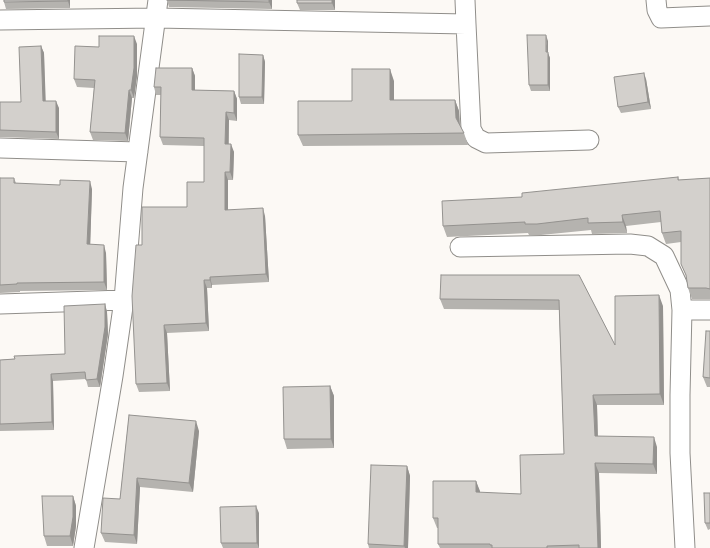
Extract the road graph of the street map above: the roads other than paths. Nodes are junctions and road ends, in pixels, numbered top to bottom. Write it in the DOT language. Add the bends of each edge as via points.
graph roads {
  1 [pos="465,0"];
  2 [pos="656,0"];
  3 [pos="157,9"];
  4 [pos="710,16"];
  5 [pos="0,20"];
  6 [pos="466,24"];
  7 [pos="589,140"];
  8 [pos="0,148"];
  9 [pos="138,152"];
  10 [pos="460,247"];
  11 [pos="124,300"];
  12 [pos="0,304"];
  13 [pos="682,310"];
  14 [pos="710,310"];
  15 [pos="84,548"];
  16 [pos="685,548"];
  1 -- 6 [label="street"];
  2 -- 4 [label="street" via="657,10 662,18"];
  3 -- 5 [label="street"];
  3 -- 6 [label="street"];
  3 -- 9 [label="street"];
  6 -- 7 [label="street" via="471,129 476,138 486,143"];
  8 -- 9 [label="street"];
  9 -- 11 [label="street"];
  10 -- 13 [label="street" via="630,244 648,246 664,256 680,290"];
  11 -- 12 [label="street"];
  11 -- 15 [label="street"];
  13 -- 14 [label="street"];
  13 -- 16 [label="street" via="680,453"];
}
